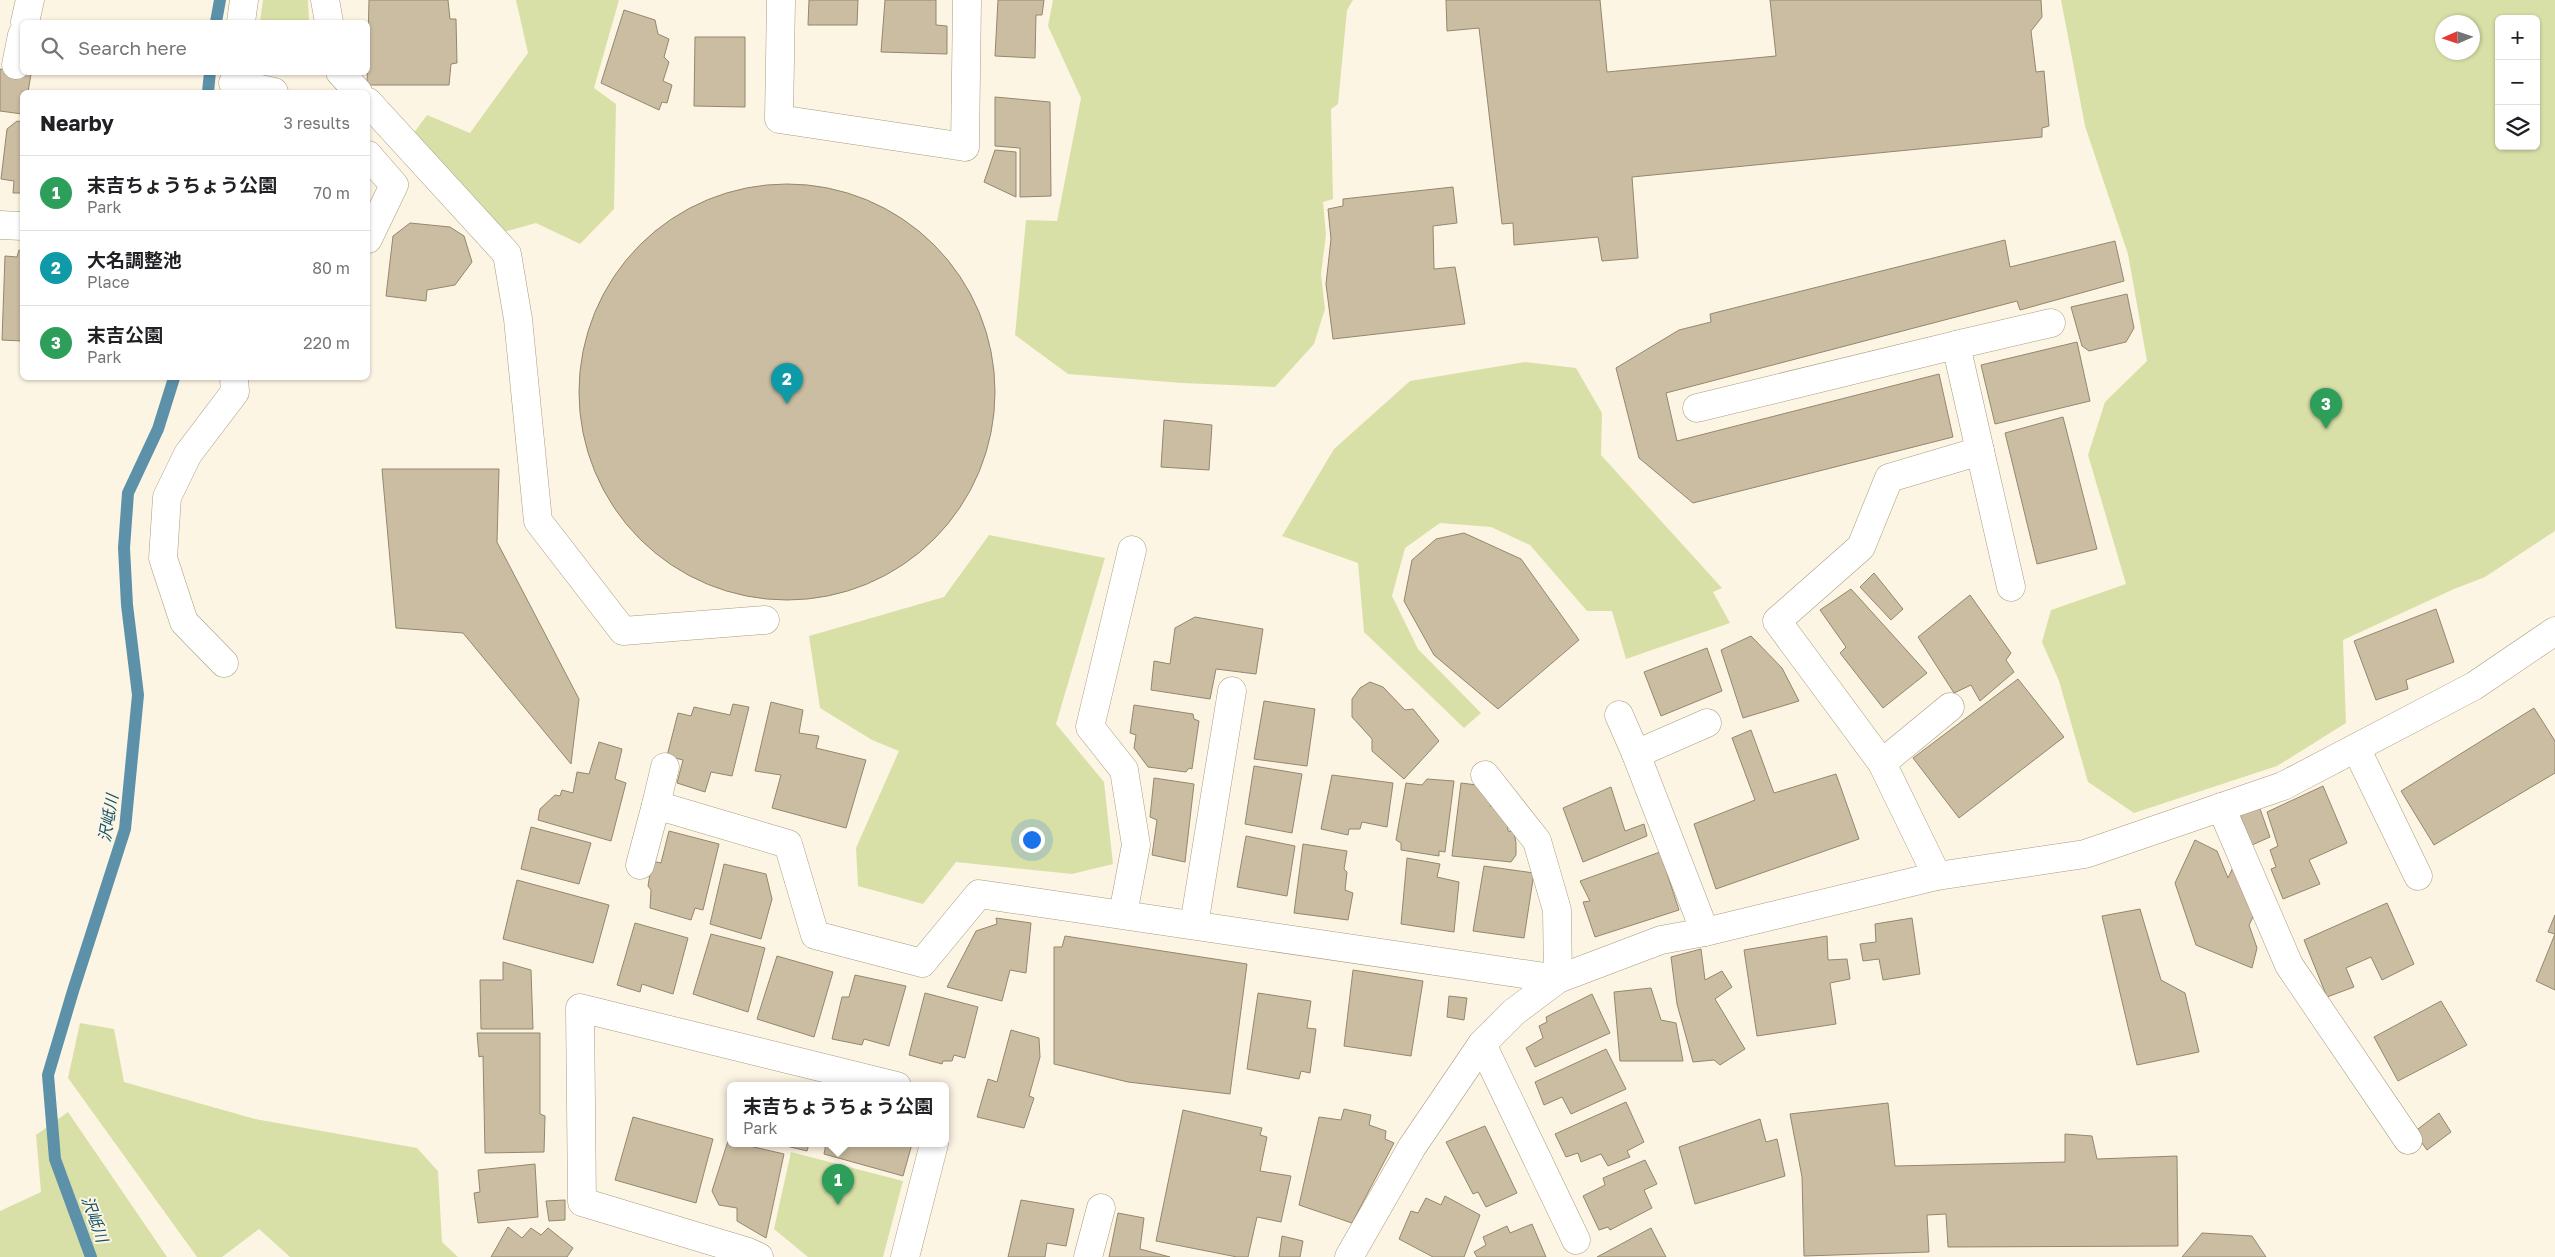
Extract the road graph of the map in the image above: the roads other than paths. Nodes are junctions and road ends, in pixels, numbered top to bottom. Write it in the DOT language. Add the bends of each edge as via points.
graph roads {
  1 [pos="30,0"];
  2 [pos="244,0"];
  3 [pos="324,0"];
  4 [pos="780,0"];
  5 [pos="967,0"];
  6 [pos="25,20"];
  7 [pos="241,20"];
  8 [pos="329,20"];
  9 [pos="20,45"];
  10 [pos="16,65"];
  11 [pos="343,75"];
  12 [pos="233,82"];
  13 [pos="266,90"];
  14 [pos="356,90"];
  15 [pos="370,104"];
  16 [pos="370,157"];
  17 [pos="0,225"];
  18 [pos="20,226"];
  19 [pos="370,235"];
  20 [pos="2051,323"];
  21 [pos="1956,345"];
  22 [pos="234,380"];
  23 [pos="1697,408"];
  24 [pos="1980,451"];
  25 [pos="1132,550"];
  26 [pos="2011,587"];
  27 [pos="765,620"];
  28 [pos="2555,632"];
  29 [pos="224,663"];
  30 [pos="1232,692"];
  31 [pos="1950,707"];
  32 [pos="1619,715"];
  33 [pos="1707,723"];
  34 [pos="2356,748"];
  35 [pos="1636,754"];
  36 [pos="1882,762"];
  37 [pos="665,767"];
  38 [pos="1485,775"];
  39 [pos="656,805"];
  40 [pos="2221,807"];
  41 [pos="640,865"];
  42 [pos="1936,876"];
  43 [pos="2418,876"];
  44 [pos="1124,914"];
  45 [pos="1194,925"];
  46 [pos="1705,932"];
  47 [pos="1558,979"];
  48 [pos="1482,1044"];
  49 [pos="881,1082"];
  50 [pos="2408,1140"];
  51 [pos="933,1147"];
  52 [pos="1101,1208"];
  53 [pos="1576,1240"];
  54 [pos="759,1257"];
  55 [pos="905,1257"];
  56 [pos="1088,1257"];
  57 [pos="1349,1257"];
  1 -- 6 [label="street"];
  2 -- 7 [label="street"];
  3 -- 8 [label="street"];
  4 -- 5 [label="street" via="779,119 965,147"];
  9 -- 10 [label="street"];
  11 -- 14 [label="street"];
  12 -- 13 [label="street"];
  15 -- 27 [label="street" via="507,254 518,319 538,521 623,631"];
  16 -- 19 [label="street" via="394,185"];
  17 -- 18 [label="street"];
  20 -- 21 [label="street"];
  21 -- 23 [label="street"];
  21 -- 24 [label="street"];
  22 -- 29 [label="street" via="235,392 188,454 167,496 163,558 184,622"];
  24 -- 26 [label="street"];
  24 -- 36 [label="street" via="1889,478 1861,547 1777,621"];
  25 -- 44 [label="street" via="1090,727 1124,770 1136,845"];
  28 -- 34 [label="street" via="2474,686"];
  30 -- 45 [label="street"];
  31 -- 36 [label="street"];
  32 -- 35 [label="street"];
  33 -- 35 [label="street"];
  34 -- 40 [label="street" via="2284,786"];
  34 -- 43 [label="street"];
  35 -- 46 [label="street"];
  36 -- 42 [label="street"];
  37 -- 39 [label="street"];
  38 -- 47 [label="street" via="1537,842 1557,910"];
  39 -- 41 [label="street"];
  39 -- 44 [label="street" via="788,844 815,935 922,963 979,894"];
  40 -- 42 [label="street" via="2085,854"];
  40 -- 50 [label="street" via="2289,965"];
  42 -- 46 [label="street"];
  44 -- 45 [label="street"];
  45 -- 47 [label="street"];
  46 -- 47 [label="street" via="1661,940"];
  47 -- 48 [label="street" via="1514,1012"];
  48 -- 53 [label="street"];
  48 -- 57 [label="street" via="1412,1147"];
  49 -- 54 [label="street" via="580,1008 582,1202"];
  51 -- 55 [label="street"];
  52 -- 56 [label="street"];
}
